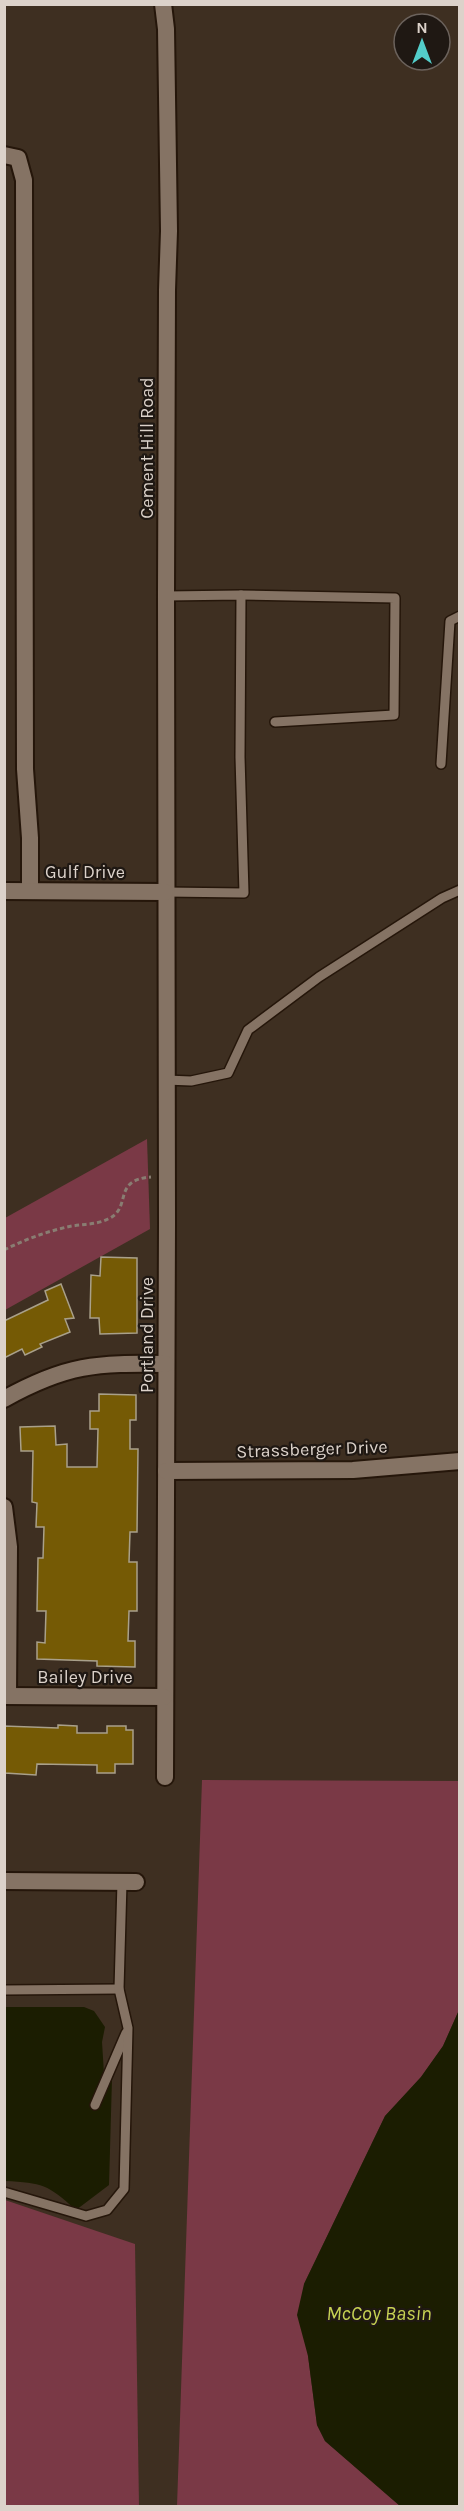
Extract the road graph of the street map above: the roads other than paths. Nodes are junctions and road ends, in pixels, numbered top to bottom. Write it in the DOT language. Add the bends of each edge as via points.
graph roads {
  1 [pos="163,4"];
  2 [pos="4,155"];
  3 [pos="241,595"];
  4 [pos="166,596"];
  5 [pos="459,616"];
  6 [pos="275,722"];
  7 [pos="441,764"];
  8 [pos="459,890"];
  9 [pos="4,891"];
  10 [pos="30,891"];
  11 [pos="165,892"];
  12 [pos="166,1080"];
  13 [pos="166,1364"];
  14 [pos="4,1400"];
  15 [pos="459,1461"];
  16 [pos="166,1471"];
  17 [pos="4,1507"];
  18 [pos="6,1696"];
  19 [pos="164,1697"];
  20 [pos="165,1778"];
  21 [pos="4,1881"];
  22 [pos="129,1882"];
  23 [pos="119,1989"];
  24 [pos="4,1990"];
  25 [pos="128,2028"];
  26 [pos="95,2105"];
  27 [pos="4,2192"];
  1 -- 4 [label="street, Cement Hill Road" via="169,231"];
  2 -- 10 [label="street" via="18,158 24,180 25,769"];
  3 -- 4 [label="lane"];
  3 -- 6 [label="lane" via="395,598 394,716"];
  3 -- 11 [label="lane" via="244,893"];
  4 -- 11 [label="street, Cement Hill Road"];
  5 -- 7 [label="lane" via="450,621"];
  8 -- 12 [label="lane" via="319,977 248,1030 228,1074 191,1081"];
  9 -- 10 [label="street, Gulf Drive"];
  10 -- 11 [label="street, Gulf Drive"];
  11 -- 12 [label="street, Portland Drive"];
  12 -- 13 [label="street, Portland Drive"];
  13 -- 14 [label="street" via="78,1367 34,1383"];
  13 -- 16 [label="street, Portland Drive"];
  15 -- 16 [label="street, Strassberger Drive" via="353,1470"];
  16 -- 19 [label="street, Portland Drive"];
  17 -- 18 [label="street" via="9,1547"];
  18 -- 19 [label="street, Bailey Drive"];
  19 -- 20 [label="street, Portland Drive"];
  21 -- 22 [label="street"];
  22 -- 23 [label="lane"];
  23 -- 24 [label="lane"];
  23 -- 25 [label="lane"];
  25 -- 26 [label="lane"];
  25 -- 27 [label="lane" via="124,2189 107,2210 86,2216"];
}
